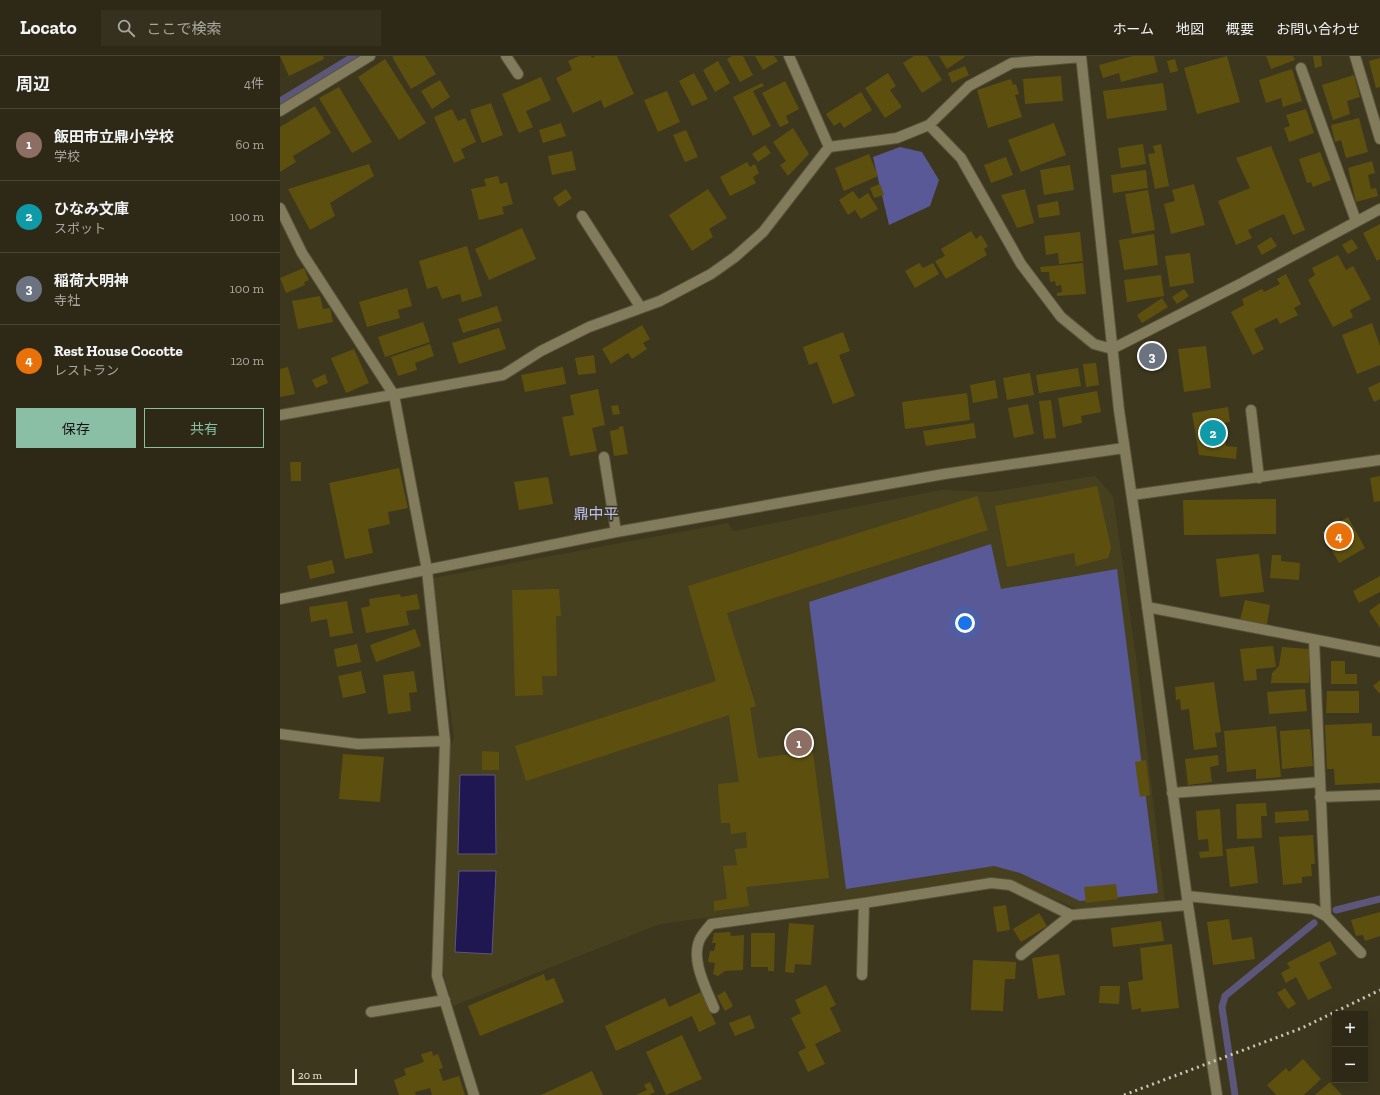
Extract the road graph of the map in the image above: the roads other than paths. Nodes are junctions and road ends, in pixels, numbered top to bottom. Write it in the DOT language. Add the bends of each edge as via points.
graph roads {
  1 [pos="370,56"];
  2 [pos="506,56"];
  3 [pos="789,56"];
  4 [pos="1081,56"];
  5 [pos="1355,56"];
  6 [pos="1011,59"];
  7 [pos="1301,68"];
  8 [pos="518,74"];
  9 [pos="280,111"];
  10 [pos="929,125"];
  11 [pos="1380,139"];
  12 [pos="829,147"];
  13 [pos="280,208"];
  14 [pos="1380,209"];
  15 [pos="582,216"];
  16 [pos="1356,221"];
  17 [pos="641,308"];
  18 [pos="1112,349"];
  19 [pos="394,396"];
  20 [pos="1251,410"];
  21 [pos="280,415"];
  22 [pos="1124,448"];
  23 [pos="604,457"];
  24 [pos="1380,460"];
  25 [pos="1259,478"];
  26 [pos="1132,495"];
  27 [pos="616,532"];
  28 [pos="427,570"];
  29 [pos="280,599"];
  30 [pos="1147,607"];
  31 [pos="1314,640"];
  32 [pos="1380,652"];
  33 [pos="280,734"];
  34 [pos="445,741"];
  35 [pos="1320,782"];
  36 [pos="1172,793"];
  37 [pos="1380,795"];
  38 [pos="1320,797"];
  39 [pos="1187,901"];
  40 [pos="864,903"];
  41 [pos="1071,915"];
  42 [pos="1326,916"];
  43 [pos="1361,953"];
  44 [pos="1021,955"];
  45 [pos="862,975"];
  46 [pos="445,1000"];
  47 [pos="714,1008"];
  48 [pos="371,1012"];
  49 [pos="474,1095"];
  50 [pos="1217,1095"];
  1 -- 9 [label="street"];
  2 -- 8 [label="street"];
  3 -- 12 [label="street"];
  4 -- 6 [label="street"];
  4 -- 18 [label="street"];
  5 -- 11 [label="street"];
  6 -- 10 [label="street" via="969,86"];
  7 -- 16 [label="street"];
  10 -- 12 [label="street" via="897,138"];
  10 -- 18 [label="street" via="961,158 1021,264 1061,317 1094,344"];
  12 -- 17 [label="street" via="763,232 735,257 711,274 660,301"];
  13 -- 19 [label="street" via="302,253"];
  14 -- 16 [label="street"];
  15 -- 17 [label="street"];
  16 -- 18 [label="street"];
  17 -- 19 [label="street" via="589,327 541,351 503,375"];
  18 -- 22 [label="street"];
  19 -- 21 [label="street"];
  19 -- 28 [label="street"];
  20 -- 25 [label="street"];
  22 -- 26 [label="street"];
  22 -- 27 [label="street" via="944,474"];
  23 -- 27 [label="street"];
  24 -- 25 [label="street"];
  25 -- 26 [label="street"];
  26 -- 30 [label="street"];
  27 -- 28 [label="street"];
  28 -- 29 [label="street"];
  28 -- 34 [label="street"];
  30 -- 31 [label="street"];
  30 -- 36 [label="street"];
  31 -- 32 [label="street"];
  31 -- 35 [label="street"];
  33 -- 34 [label="street" via="358,744"];
  34 -- 46 [label="street" via="437,976"];
  35 -- 36 [label="street"];
  35 -- 38 [label="street"];
  36 -- 39 [label="street"];
  37 -- 38 [label="street"];
  38 -- 42 [label="street"];
  39 -- 41 [label="street"];
  39 -- 42 [label="street" via="1313,909"];
  39 -- 50 [label="street"];
  40 -- 41 [label="street" via="991,883 1010,885"];
  40 -- 45 [label="street"];
  40 -- 47 [label="street" via="710,924 700,938 697,954"];
  41 -- 44 [label="street"];
  42 -- 43 [label="street"];
  46 -- 48 [label="street"];
  46 -- 49 [label="street"];
}
